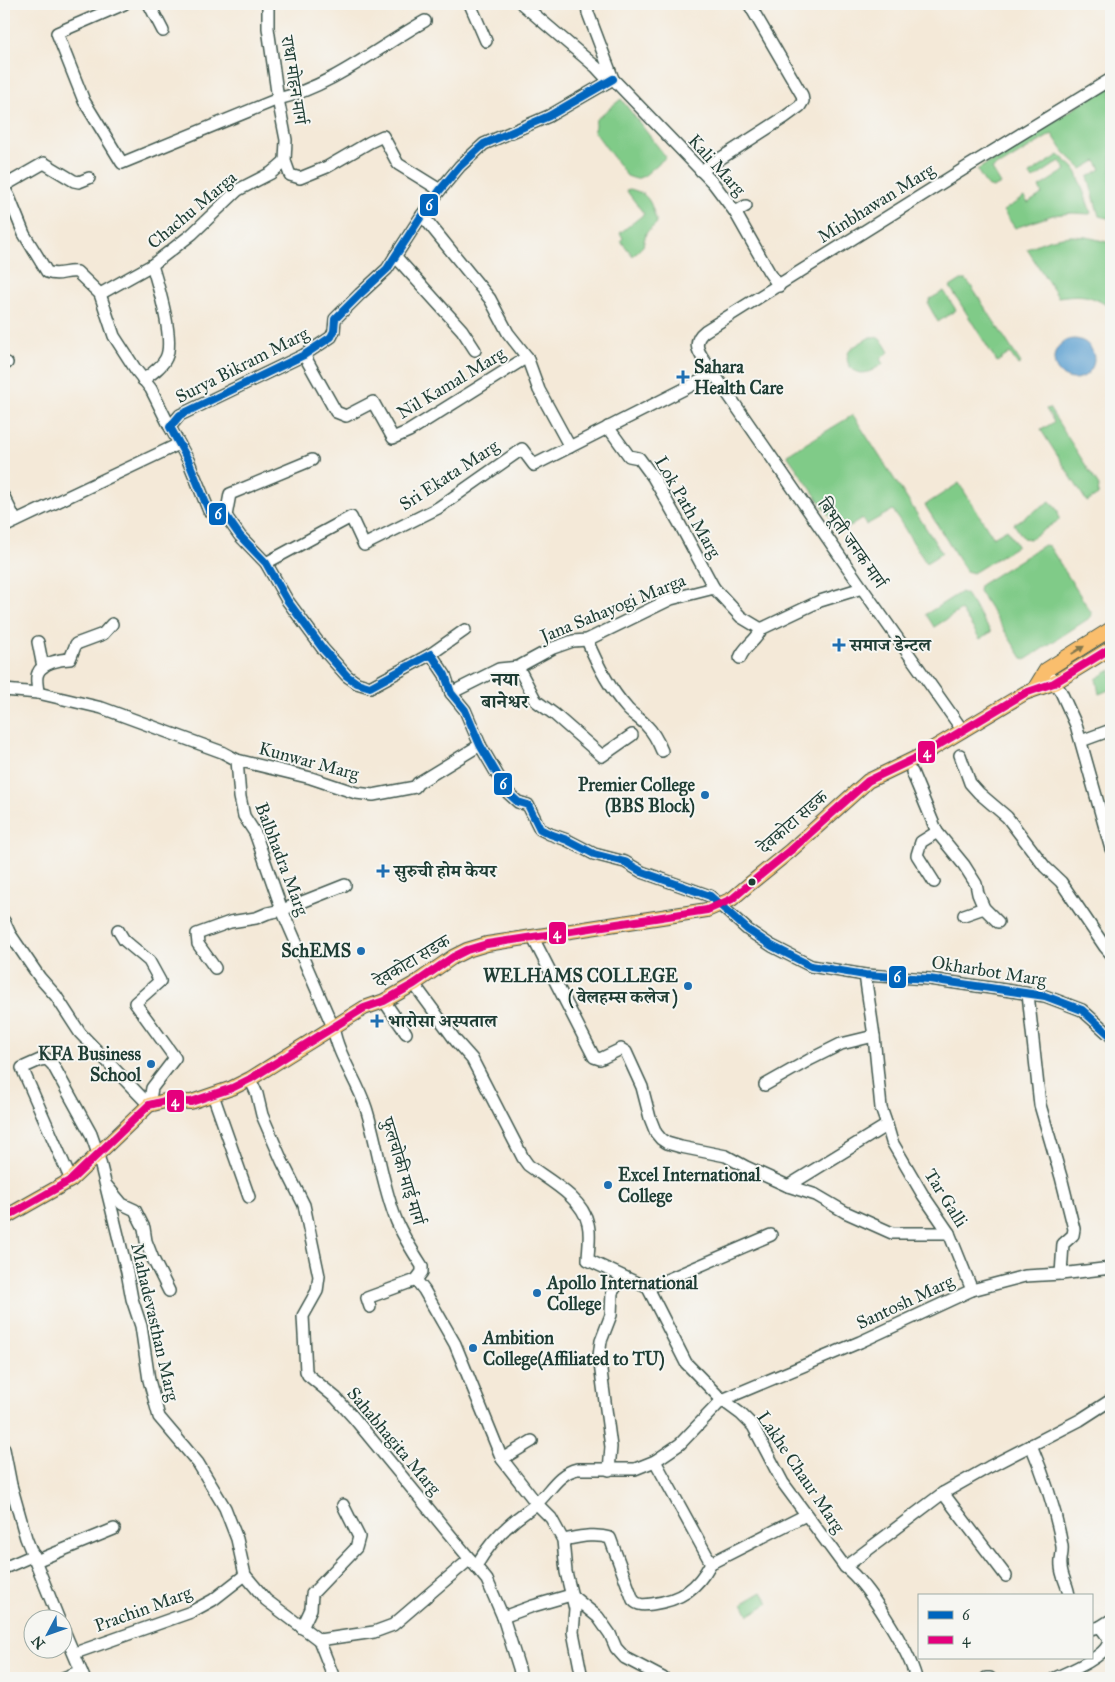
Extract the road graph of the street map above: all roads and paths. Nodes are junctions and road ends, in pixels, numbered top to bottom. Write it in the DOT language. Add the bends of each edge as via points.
graph roads {
  1 [pos="149,4"];
  2 [pos="268,4"];
  3 [pos="470,4"];
  4 [pos="522,4"];
  5 [pos="587,4"];
  6 [pos="749,4"];
  7 [pos="118,5"];
  8 [pos="425,21"];
  9 [pos="163,31"];
  10 [pos="486,41"];
  11 [pos="1111,79"];
  12 [pos="611,80"];
  13 [pos="278,99"];
  14 [pos="285,161"];
  15 [pos="702,171"];
  16 [pos="89,178"];
  17 [pos="4,187"];
  18 [pos="440,190"];
  19 [pos="746,206"];
  20 [pos="735,212"];
  21 [pos="422,215"];
  22 [pos="395,256"];
  23 [pos="152,266"];
  24 [pos="779,286"];
  25 [pos="100,294"];
  26 [pos="475,350"];
  27 [pos="304,354"];
  28 [pos="527,357"];
  29 [pos="714,374"];
  30 [pos="143,380"];
  31 [pos="170,427"];
  32 [pos="608,427"];
  33 [pos="179,444"];
  34 [pos="570,447"];
  35 [pos="312,460"];
  36 [pos="4,496"];
  37 [pos="226,516"];
  38 [pos="16,521"];
  39 [pos="4,527"];
  40 [pos="266,563"];
  41 [pos="714,588"];
  42 [pos="862,588"];
  43 [pos="112,624"];
  44 [pos="761,629"];
  45 [pos="1111,629"];
  46 [pos="465,630"];
  47 [pos="587,640"];
  48 [pos="38,642"];
  49 [pos="1111,648"];
  50 [pos="430,654"];
  51 [pos="740,658"];
  52 [pos="43,667"];
  53 [pos="518,667"];
  54 [pos="1046,670"];
  55 [pos="1054,683"];
  56 [pos="1035,688"];
  57 [pos="4,690"];
  58 [pos="451,693"];
  59 [pos="38,694"];
  60 [pos="1111,730"];
  61 [pos="963,731"];
  62 [pos="632,735"];
  63 [pos="1081,741"];
  64 [pos="480,746"];
  65 [pos="662,751"];
  66 [pos="960,755"];
  67 [pos="237,760"];
  68 [pos="912,772"];
  69 [pos="937,832"];
  70 [pos="1111,850"];
  71 [pos="934,882"];
  72 [pos="345,886"];
  73 [pos="720,905"];
  74 [pos="984,908"];
  75 [pos="282,910"];
  76 [pos="964,915"];
  77 [pos="4,920"];
  78 [pos="998,922"];
  79 [pos="118,930"];
  80 [pos="532,936"];
  81 [pos="1111,954"];
  82 [pos="215,968"];
  83 [pos="865,975"];
  84 [pos="414,984"];
  85 [pos="1028,994"];
  86 [pos="384,1001"];
  87 [pos="333,1027"];
  88 [pos="406,1033"];
  89 [pos="874,1036"];
  90 [pos="1111,1036"];
  91 [pos="250,1079"];
  92 [pos="765,1086"];
  93 [pos="213,1094"];
  94 [pos="149,1105"];
  95 [pos="886,1125"];
  96 [pos="98,1154"];
  97 [pos="71,1180"];
  98 [pos="105,1183"];
  99 [pos="788,1186"];
  100 [pos="249,1197"];
  101 [pos="4,1218"];
  102 [pos="949,1233"];
  103 [pos="771,1235"];
  104 [pos="1111,1268"];
  105 [pos="1062,1274"];
  106 [pos="623,1277"];
  107 [pos="416,1280"];
  108 [pos="648,1288"];
  109 [pos="972,1290"];
  110 [pos="169,1291"];
  111 [pos="370,1307"];
  112 [pos="722,1400"];
  113 [pos="1111,1400"];
  114 [pos="532,1441"];
  115 [pos="1031,1445"];
  116 [pos="4,1452"];
  117 [pos="502,1459"];
  118 [pos="655,1461"];
  119 [pos="609,1470"];
  120 [pos="943,1493"];
  121 [pos="537,1504"];
  122 [pos="343,1505"];
  123 [pos="806,1514"];
  124 [pos="114,1529"];
  125 [pos="563,1540"];
  126 [pos="35,1558"];
  127 [pos="473,1562"];
  128 [pos="711,1563"];
  129 [pos="845,1567"];
  130 [pos="4,1568"];
  131 [pos="245,1575"];
  132 [pos="1006,1576"];
  133 [pos="1069,1594"];
  134 [pos="571,1595"];
  135 [pos="55,1610"];
  136 [pos="503,1618"];
  137 [pos="1111,1620"];
  138 [pos="302,1628"];
  139 [pos="1095,1628"];
  140 [pos="319,1640"];
  141 [pos="72,1646"];
  142 [pos="75,1652"];
  143 [pos="1091,1660"];
  144 [pos="1092,1660"];
  145 [pos="83,1674"];
  146 [pos="63,1678"];
  147 [pos="334,1678"];
  148 [pos="521,1678"];
  149 [pos="582,1678"];
  150 [pos="663,1678"];
  151 [pos="916,1678"];
  152 [pos="1055,1678"];
  1 -- 9 [label="street"];
  2 -- 13 [label="street, राधा मोहन मार्ग" via="268,28"];
  3 -- 10 [label="street"];
  4 -- 12 [label="street, Kali Marg"];
  5 -- 12 [label="street"];
  6 -- 15 [label="street" via="803,101 786,116"];
  7 -- 13 [label="street" via="56,33 84,101 122,164"];
  8 -- 13 [label="street" via="318,85"];
  11 -- 24 [label="street, Minbhawan Marg"];
  12 -- 15 [label="street, Kali Marg"];
  12 -- 18 [label="street, Surya Bikram Marg" via="549,116 484,144"];
  13 -- 14 [label="street, राधा मोहन मार्ग" via="286,140"];
  14 -- 18 [label="street" via="290,175 300,178 383,136 398,164"];
  14 -- 23 [label="street, Chachu Marga" via="238,190 192,234"];
  15 -- 20 [label="street, Kali Marg"];
  16 -- 17 [label="street" via="74,181 44,163"];
  17 -- 25 [label="street" via="24,234 47,272 54,275 77,272"];
  18 -- 21 [label="street, Surya Bikram Marg"];
  19 -- 20 [label="street"];
  20 -- 24 [label="street, Kali Marg"];
  21 -- 22 [label="street, Surya Bikram Marg"];
  21 -- 28 [label="street, Nil Kamal Marg" via="490,299 508,333"];
  22 -- 26 [label="street" via="462,330"];
  22 -- 27 [label="street, Surya Bikram Marg" via="387,269 335,320 331,337"];
  23 -- 25 [label="street"];
  23 -- 30 [label="street, Chachu Marga" via="164,306 168,349 164,363"];
  24 -- 29 [label="street, Minbhawan Marg" via="699,336 696,342 698,350"];
  25 -- 30 [label="street" via="114,336"];
  27 -- 28 [label="street, Nil Kamal Marg" via="336,412 346,416 373,402 393,438"];
  27 -- 31 [label="street, Surya Bikram Marg" via="180,415"];
  28 -- 34 [label="street" via="539,390"];
  29 -- 32 [label="street, Sri Ekata Marg"];
  29 -- 42 [label="street, बिभूती जनक मार्ग"];
  30 -- 31 [label="street"];
  31 -- 33 [label="street, Surya Bikram Marg"];
  32 -- 34 [label="street, Sri Ekata Marg"];
  32 -- 41 [label="street, Lok Path Marg" via="629,456 639,458 653,477"];
  33 -- 37 [label="street, Surya Bikram Marg" via="209,511"];
  33 -- 38 [label="street"];
  34 -- 40 [label="street, Sri Ekata Marg" via="534,465 522,449 438,508 364,545 351,518"];
  35 -- 37 [label="street" via="230,494"];
  36 -- 38 [label="street"];
  37 -- 40 [label="street"];
  38 -- 39 [label="street"];
  40 -- 50 [label="street" via="323,649 357,683 370,687"];
  41 -- 44 [label="street, Jana Sahayogi Marga" via="741,618"];
  41 -- 47 [label="street, Jana Sahayogi Marga" via="671,599"];
  42 -- 44 [label="street" via="820,601"];
  42 -- 61 [label="street, बिभूती जनक मार्ग"];
  43 -- 52 [label="street" via="103,634 76,644 70,659 61,659"];
  44 -- 51 [label="street"];
  54 -- 45 [label="main road, one-way"];
  46 -- 50 [label="street"];
  47 -- 53 [label="street, Jana Sahayogi Marga" via="573,640"];
  47 -- 65 [label="street" via="599,668 617,696 656,736"];
  48 -- 52 [label="street"];
  49 -- 55 [label="main road"];
  50 -- 58 [label="street, Okharbot Marg" via="445,675"];
  52 -- 59 [label="street" via="36,678"];
  53 -- 58 [label="street, Jana Sahayogi Marga" via="499,669"];
  53 -- 62 [label="street" via="536,701 602,756"];
  54 -- 55 [label="street"];
  54 -- 56 [label="main road"];
  55 -- 56 [label="main road"];
  55 -- 63 [label="street"];
  56 -- 61 [label="main road, देवकोटा सडक"];
  57 -- 59 [label="street"];
  58 -- 64 [label="street, Okharbot Marg" via="465,710"];
  59 -- 67 [label="street" via="102,708"];
  60 -- 63 [label="street"];
  61 -- 73 [label="main road, देवकोटा सडक" via="868,781 790,851 732,899"];
  63 -- 70 [label="street"];
  64 -- 67 [label="street, Kunwar Marg" via="415,787 373,795"];
  64 -- 73 [label="street, Okharbot Marg" via="508,792 518,802 528,805 540,829 594,854 625,862 642,872 710,896"];
  66 -- 81 [label="street" via="970,783 1007,817 1061,882"];
  67 -- 75 [label="street, Balbhadra Marg" via="244,816 255,833"];
  68 -- 69 [label="street"];
  69 -- 71 [label="street" via="922,842 917,855"];
  69 -- 74 [label="street" via="976,884"];
  72 -- 75 [label="street"];
  73 -- 80 [label="main road, देवकोटा सडक" via="698,912"];
  73 -- 83 [label="street, Okharbot Marg" via="756,936 811,966"];
  74 -- 76 [label="street"];
  74 -- 78 [label="street"];
  75 -- 82 [label="street" via="230,922 197,934 198,944"];
  75 -- 87 [label="street, Balbhadra Marg"];
  77 -- 94 [label="street" via="10,934 80,1033"];
  79 -- 94 [label="street" via="124,940 149,961 160,980 135,1003 175,1058 152,1088"];
  80 -- 84 [label="main road, देवकोटा सडक" via="467,950"];
  80 -- 99 [label="street" via="594,1056 600,1059 621,1049 626,1052 661,1139 681,1147 726,1156"];
  83 -- 85 [label="street, Okharbot Marg" via="930,979"];
  83 -- 89 [label="street, Tar Galli"];
  84 -- 86 [label="main road, देवकोटा सडक"];
  84 -- 106 [label="street" via="472,1059 528,1165 576,1200 584,1212 589,1225 588,1260"];
  85 -- 90 [label="street, Okharbot Marg" via="1045,996 1082,1010"];
  85 -- 105 [label="street" via="1040,1105 1074,1230 1063,1245"];
  86 -- 87 [label="main road, देवकोटा सडक" via="364,1008"];
  86 -- 88 [label="street"];
  87 -- 91 [label="main road, देवकोटा सडक"];
  87 -- 107 [label="street, फुलचोकी माई मार्ग" via="336,1042 367,1110 396,1220 422,1266"];
  89 -- 92 [label="street" via="841,1044"];
  89 -- 95 [label="street, Tar Galli" via="881,1108"];
  91 -- 93 [label="main road, देवकोटा सडक"];
  91 -- 127 [label="street, Sahabhagita Marg" via="282,1162 304,1205 319,1276 317,1290 303,1316 306,1371 354,1418"];
  93 -- 94 [label="main road, देवकोटा सडक" via="191,1102 164,1101"];
  93 -- 100 [label="street"];
  94 -- 96 [label="main road"];
  95 -- 99 [label="street"];
  95 -- 102 [label="street, Tar Galli" via="914,1180"];
  96 -- 97 [label="main road"];
  96 -- 97 [label="street, Mahadevasthan Marg" via="91,1134 53,1065 47,1059 22,1068"];
  96 -- 98 [label="street, Mahadevasthan Marg"];
  97 -- 101 [label="main road"];
  98 -- 110 [label="street" via="122,1204 135,1210"];
  98 -- 131 [label="street, Mahadevasthan Marg" via="141,1326 149,1380 159,1417 198,1462 225,1508 237,1539"];
  99 -- 102 [label="street" via="816,1195 892,1233"];
  102 -- 109 [label="street, Tar Galli"];
  103 -- 108 [label="street"];
  104 -- 105 [label="street, Santosh Marg"];
  105 -- 109 [label="street, Santosh Marg" via="1025,1276"];
  106 -- 108 [label="street"];
  106 -- 119 [label="street" via="612,1292 611,1315 599,1356 610,1447"];
  107 -- 111 [label="street" via="367,1298"];
  107 -- 117 [label="street" via="455,1344"];
  108 -- 112 [label="street, Lakhe Chaur Marg" via="686,1363"];
  109 -- 112 [label="street, Santosh Marg"];
  112 -- 118 [label="street" via="680,1444"];
  112 -- 123 [label="street, Lakhe Chaur Marg" via="753,1426 783,1483"];
  113 -- 115 [label="street"];
  114 -- 117 [label="street"];
  115 -- 120 [label="street"];
  115 -- 133 [label="street" via="1050,1494"];
  116 -- 126 [label="street" via="20,1519"];
  117 -- 121 [label="street"];
  118 -- 119 [label="street" via="635,1469"];
  118 -- 128 [label="street"];
  119 -- 121 [label="street" via="569,1471"];
  120 -- 129 [label="street"];
  120 -- 132 [label="street"];
  121 -- 125 [label="street" via="551,1518"];
  121 -- 127 [label="street" via="513,1521"];
  122 -- 138 [label="street" via="359,1542 312,1594 311,1609"];
  123 -- 128 [label="street"];
  123 -- 129 [label="street, Lakhe Chaur Marg"];
  124 -- 126 [label="street"];
  125 -- 128 [label="street" via="586,1536 610,1538 633,1600 638,1604 680,1597 694,1587"];
  125 -- 134 [label="street"];
  126 -- 130 [label="street"];
  126 -- 135 [label="street"];
  127 -- 136 [label="street, Sahabhagita Marg" via="487,1580"];
  127 -- 140 [label="street" via="394,1626"];
  129 -- 151 [label="street, Lakhe Chaur Marg" via="869,1592 910,1660"];
  131 -- 138 [label="street, Mahadevasthan Marg" via="266,1600"];
  131 -- 142 [label="street, Prachin Marg" via="213,1600 191,1612"];
  134 -- 136 [label="street"];
  134 -- 149 [label="street" via="575,1609 573,1632"];
  134 -- 150 [label="street" via="598,1617 625,1658"];
  136 -- 148 [label="street, Sahabhagita Marg"];
  137 -- 139 [label="street"];
  138 -- 140 [label="street, Mahadevasthan Marg"];
  139 -- 144 [label="street" via="1105,1633 1108,1641 1107,1646"];
  140 -- 147 [label="street"];
  141 -- 142 [label="street"];
  142 -- 145 [label="street"];
  143 -- 152 [label="street"];
  145 -- 146 [label="street"];
}
